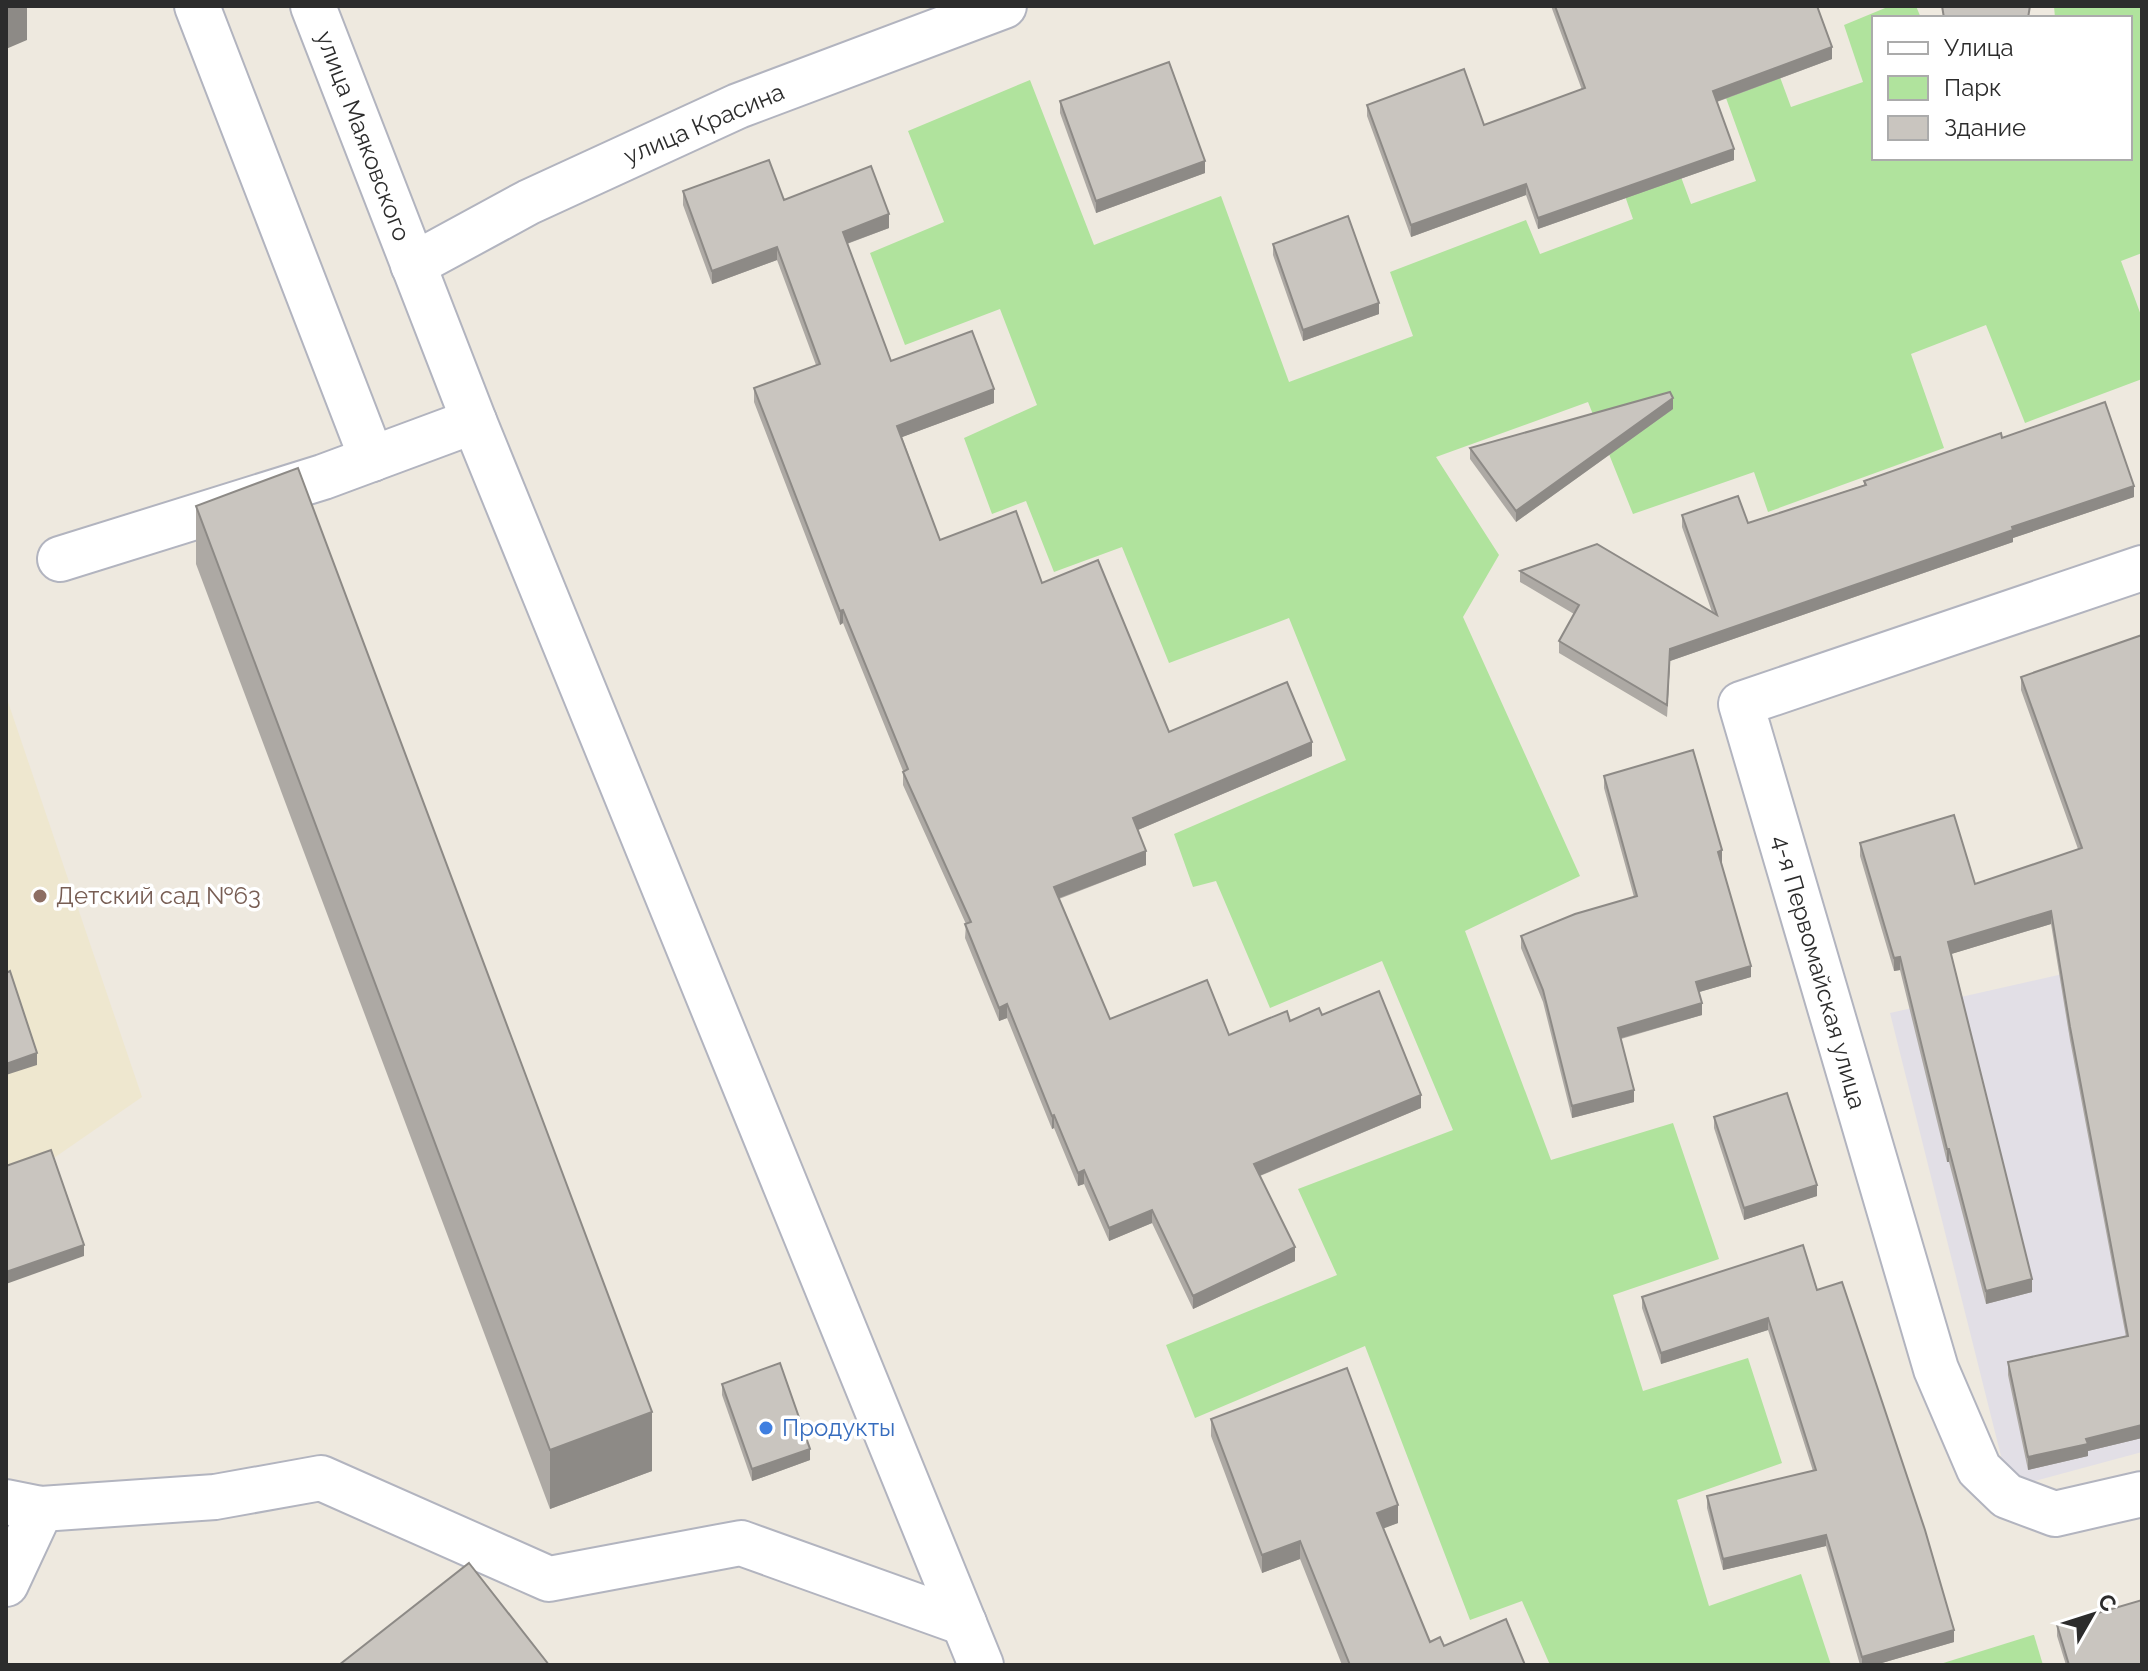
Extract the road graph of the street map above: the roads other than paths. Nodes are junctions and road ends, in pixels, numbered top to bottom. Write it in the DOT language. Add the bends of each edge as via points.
graph roads {
  1 [pos="197,6"];
  2 [pos="313,6"];
  3 [pos="1004,6"];
  4 [pos="413,265"];
  5 [pos="474,421"];
  6 [pos="372,459"];
  7 [pos="60,559"];
  8 [pos="2142,568"];
  9 [pos="2142,1494"];
  10 [pos="23,1506"];
  11 [pos="6,1584"];
  12 [pos="964,1623"];
  13 [pos="981,1665"];
  1 -- 6 [label="street"];
  2 -- 4 [label="street, улица Маяковского"];
  3 -- 4 [label="street, улица Красина" via="738,106 529,202"];
  4 -- 5 [label="street, улица Маяковского"];
  5 -- 6 [label="street"];
  5 -- 12 [label="street, улица Маяковского"];
  6 -- 7 [label="street"];
  8 -- 9 [label="street, 4-я Первомайская улица" via="1741,704 1936,1369 1979,1469 2007,1496 2055,1514"];
  10 -- 11 [label="street"];
  10 -- 12 [label="street" via="215,1497 321,1478 549,1579 741,1543"];
  12 -- 13 [label="street, улица Маяковского"];
}
